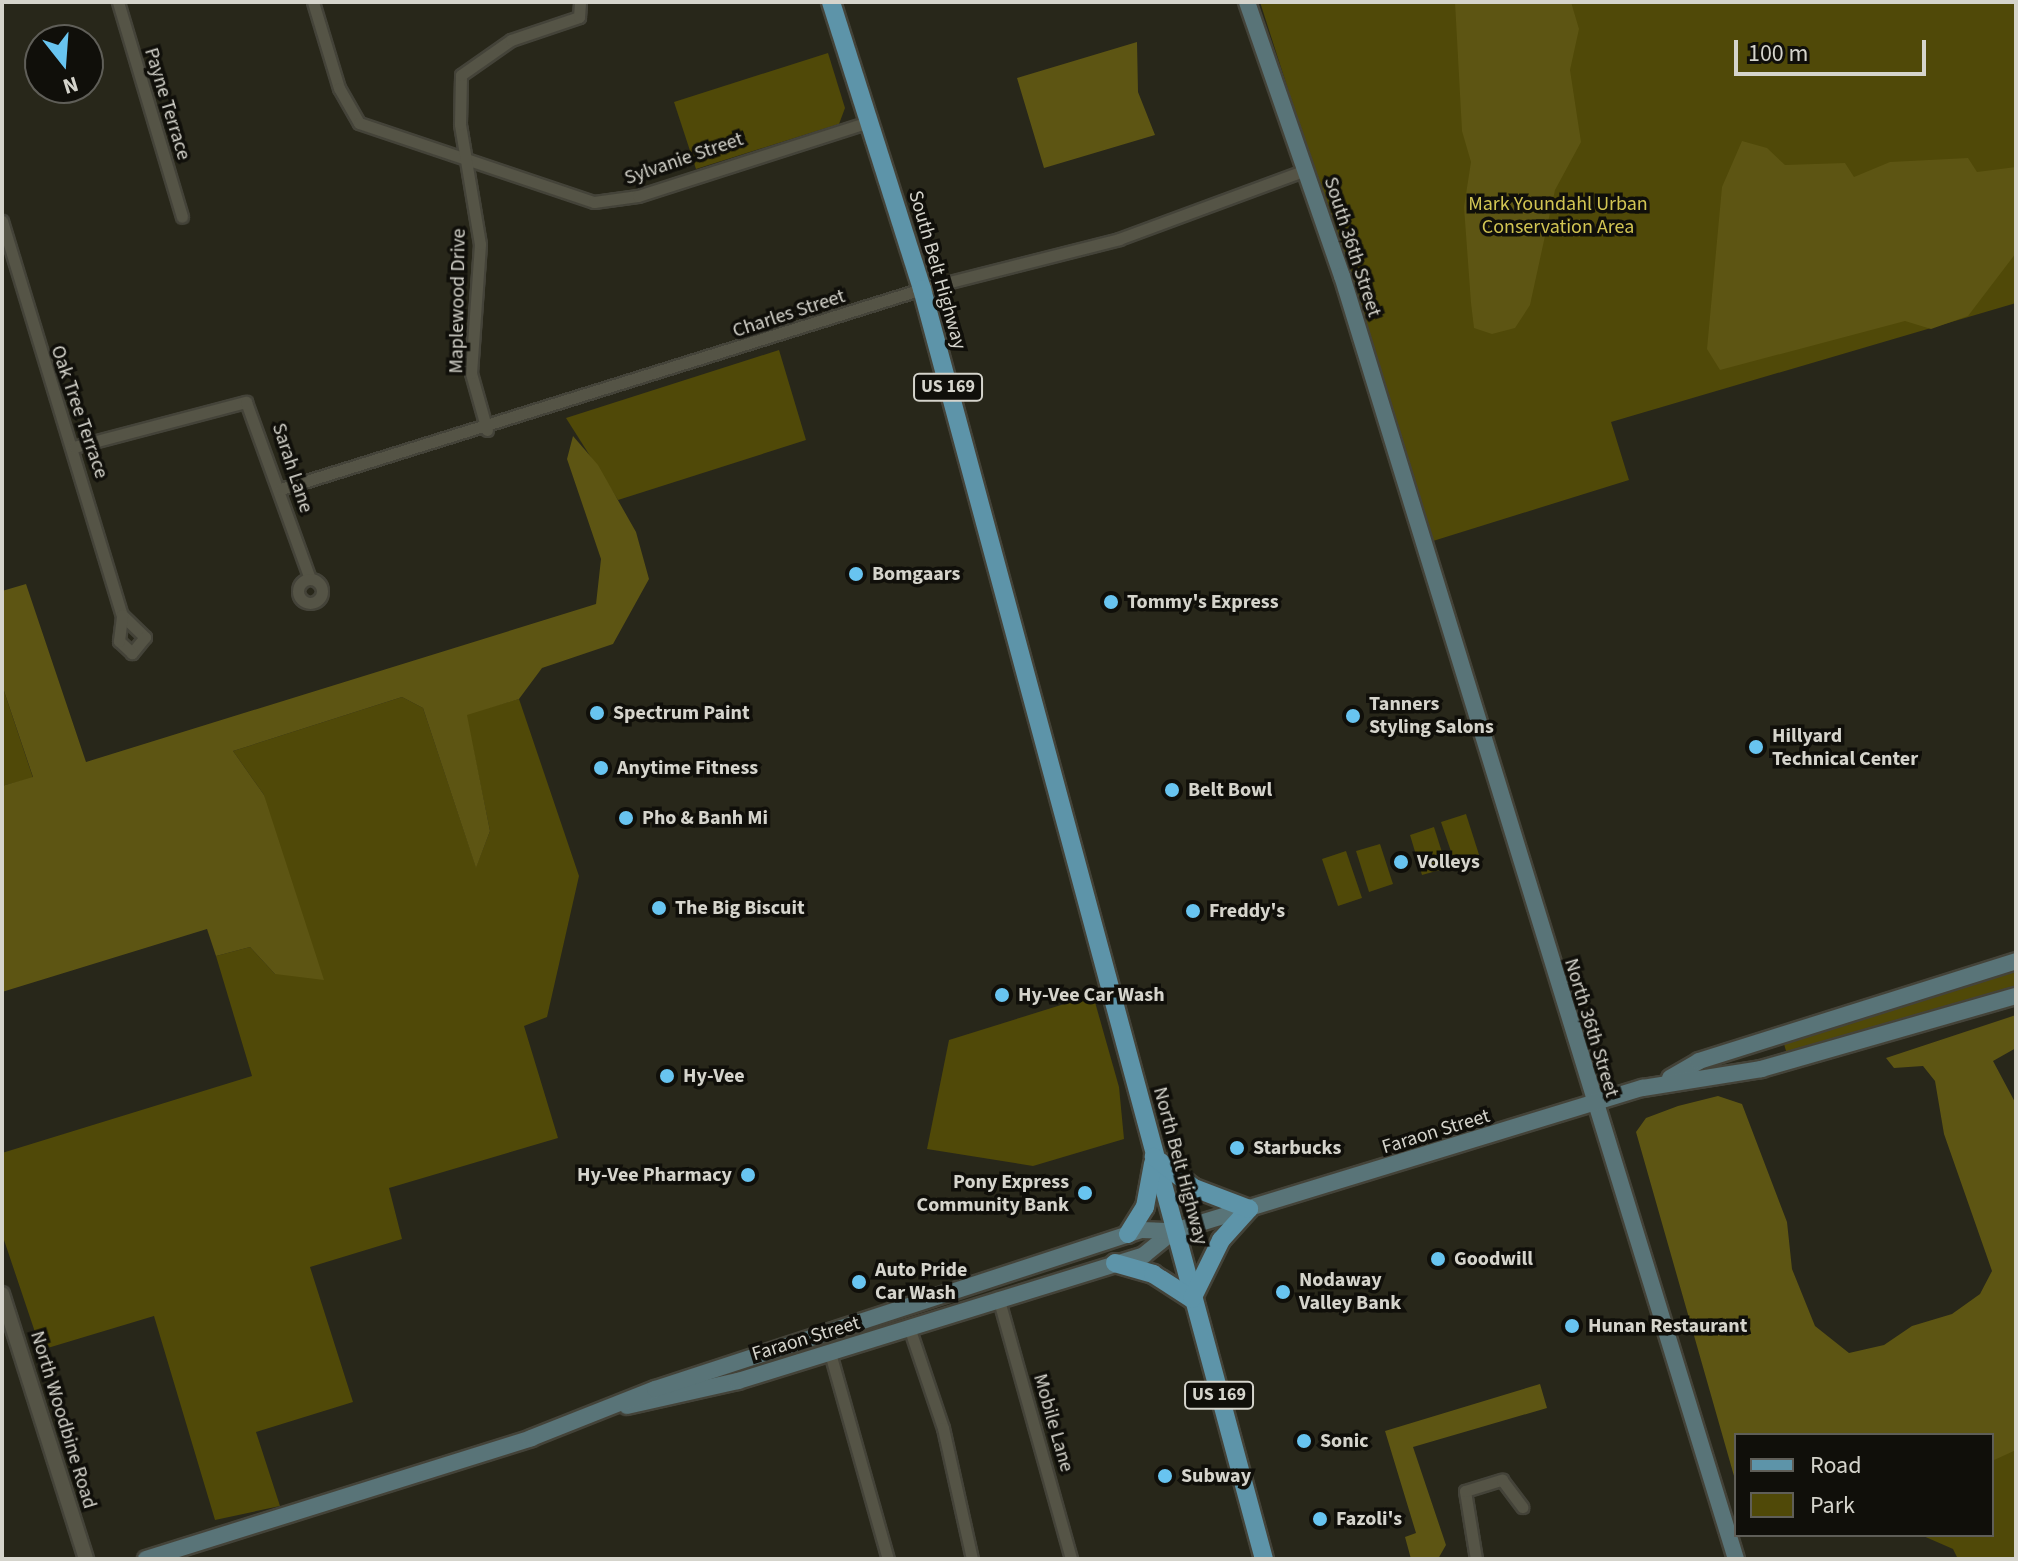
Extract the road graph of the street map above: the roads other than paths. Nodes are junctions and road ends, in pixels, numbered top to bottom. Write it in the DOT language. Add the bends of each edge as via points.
graph roads {
  1 [pos="118,2"];
  2 [pos="313,2"];
  3 [pos="831,2"];
  4 [pos="1247,2"];
  5 [pos="581,6"];
  6 [pos="869,122"];
  7 [pos="466,157"];
  8 [pos="1306,170"];
  9 [pos="182,217"];
  10 [pos="2,221"];
  11 [pos="7,254"];
  12 [pos="922,289"];
  13 [pos="487,430"];
  14 [pos="74,447"];
  15 [pos="281,489"];
  16 [pos="1411,507"];
  17 [pos="310,579"];
  18 [pos="122,615"];
  19 [pos="1055,784"];
  20 [pos="2016,961"];
  21 [pos="2016,996"];
  22 [pos="1662,1083"];
  23 [pos="1593,1104"];
  24 [pos="1154,1157"];
  25 [pos="1249,1209"];
  26 [pos="1174,1231"];
  27 [pos="1128,1234"];
  28 [pos="1115,1263"];
  29 [pos="2,1294"];
  30 [pos="998,1297"];
  31 [pos="1192,1299"];
  32 [pos="909,1327"];
  33 [pos="830,1353"];
  34 [pos="626,1406"];
  35 [pos="1522,1507"];
  36 [pos="86,1559"];
  37 [pos="146,1559"];
  38 [pos="888,1559"];
  39 [pos="972,1559"];
  40 [pos="1071,1559"];
  41 [pos="1264,1559"];
  42 [pos="1476,1559"];
  43 [pos="1736,1559"];
  1 -- 9 [label="street, Payne Terrace"];
  2 -- 7 [label="street, Sylvanie Street" via="339,88 359,123"];
  3 -- 6 [label="main road, South Belt Highway / US 169"];
  4 -- 8 [label="main road, South 36th Street"];
  5 -- 7 [label="street, Maplewood Drive" via="569,23 490,51 461,75"];
  6 -- 7 [label="street, Sylvanie Street" via="609,201 548,191"];
  6 -- 12 [label="main road, South Belt Highway / US 169"];
  7 -- 13 [label="street, Maplewood Drive" via="480,244 471,373"];
  8 -- 12 [label="street, Charles Street" via="1119,239"];
  8 -- 16 [label="main road, South 36th Street"];
  10 -- 11 [label="street, Oak Tree Terrace"];
  11 -- 14 [label="street, Oak Tree Terrace"];
  12 -- 13 [label="street, Charles Street"];
  12 -- 19 [label="main road, South Belt Highway / US 169"];
  13 -- 15 [label="street, Charles Street"];
  14 -- 15 [label="street, Sarah Lane" via="246,402"];
  14 -- 18 [label="street, Oak Tree Terrace"];
  15 -- 17 [label="street, Sarah Lane"];
  16 -- 23 [label="main road, North 36th Street"];
  19 -- 24 [label="main road, North Belt Highway / US 169"];
  20 -- 22 [label="main road, Faraon Street" via="1699,1061"];
  21 -- 22 [label="main road, Faraon Street" via="1761,1069"];
  22 -- 23 [label="main road, Faraon Street"];
  23 -- 25 [label="main road, Faraon Street"];
  23 -- 43 [label="main road, North 36th Street"];
  24 -- 25 [label="main road" via="1194,1188"];
  24 -- 26 [label="main road, North Belt Highway / US 169"];
  24 -- 27 [label="main road" via="1145,1207"];
  25 -- 26 [label="main road, Faraon Street"];
  25 -- 31 [label="main road" via="1221,1240"];
  26 -- 27 [label="main road, Faraon Street"];
  26 -- 28 [label="main road, Faraon Street" via="1144,1255"];
  26 -- 31 [label="main road, North Belt Highway / US 169"];
  27 -- 34 [label="main road, Faraon Street" via="655,1389"];
  28 -- 30 [label="main road, Faraon Street"];
  28 -- 31 [label="main road" via="1153,1274"];
  29 -- 36 [label="street, North Woodbine Road"];
  30 -- 32 [label="main road, Faraon Street"];
  30 -- 40 [label="street, Mobile Lane"];
  31 -- 41 [label="main road, North Belt Highway / US 169"];
  32 -- 33 [label="main road, Faraon Street"];
  32 -- 39 [label="street" via="943,1428"];
  33 -- 34 [label="main road, Faraon Street" via="648,1406"];
  33 -- 38 [label="street"];
  34 -- 37 [label="main road, Faraon Street"];
  35 -- 42 [label="street" via="1502,1480 1465,1491"];
}
